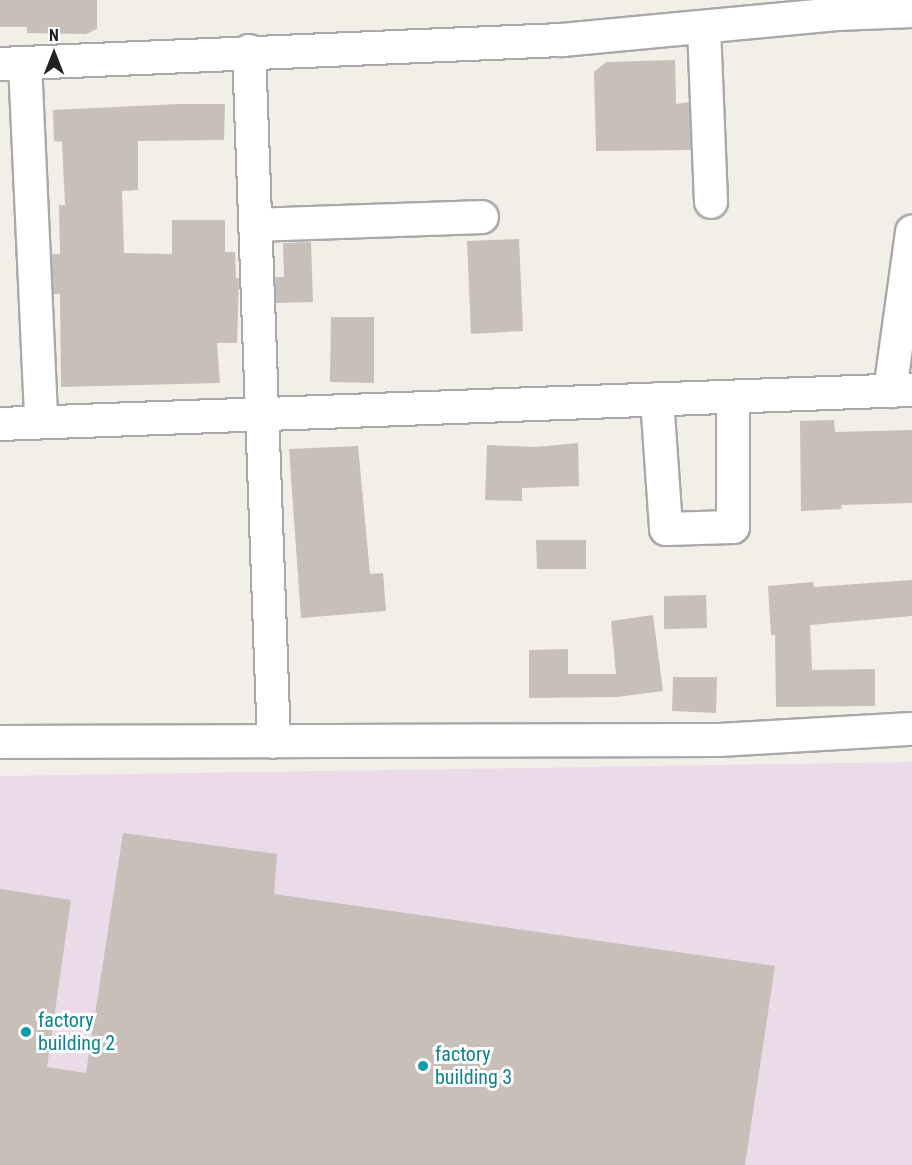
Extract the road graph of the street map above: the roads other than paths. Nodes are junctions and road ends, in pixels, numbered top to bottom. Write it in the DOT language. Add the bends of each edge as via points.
graph roads {
  1 [pos="837,7"];
  2 [pos="912,11"];
  3 [pos="704,27"];
  4 [pos="249,51"];
  5 [pos="13,63"];
  6 [pos="711,202"];
  7 [pos="482,217"];
  8 [pos="255,225"];
  9 [pos="912,239"];
  10 [pos="901,390"];
  11 [pos="733,397"];
  12 [pos="657,399"];
  13 [pos="261,415"];
  14 [pos="41,422"];
  15 [pos="0,424"];
  16 [pos="912,729"];
  17 [pos="0,742"];
  18 [pos="274,742"];
  1 -- 2 [label="street"];
  1 -- 3 [label="street"];
  3 -- 4 [label="street" via="562,40"];
  3 -- 6 [label="street"];
  4 -- 5 [label="street"];
  4 -- 8 [label="street"];
  5 -- 14 [label="street"];
  7 -- 8 [label="street"];
  8 -- 13 [label="street"];
  9 -- 10 [label="street"];
  10 -- 11 [label="street"];
  11 -- 12 [label="street"];
  11 -- 12 [label="street" via="733,527 666,529"];
  12 -- 13 [label="street"];
  13 -- 14 [label="street"];
  13 -- 18 [label="street"];
  14 -- 15 [label="street"];
  16 -- 18 [label="street" via="718,740"];
  17 -- 18 [label="street"];
}
